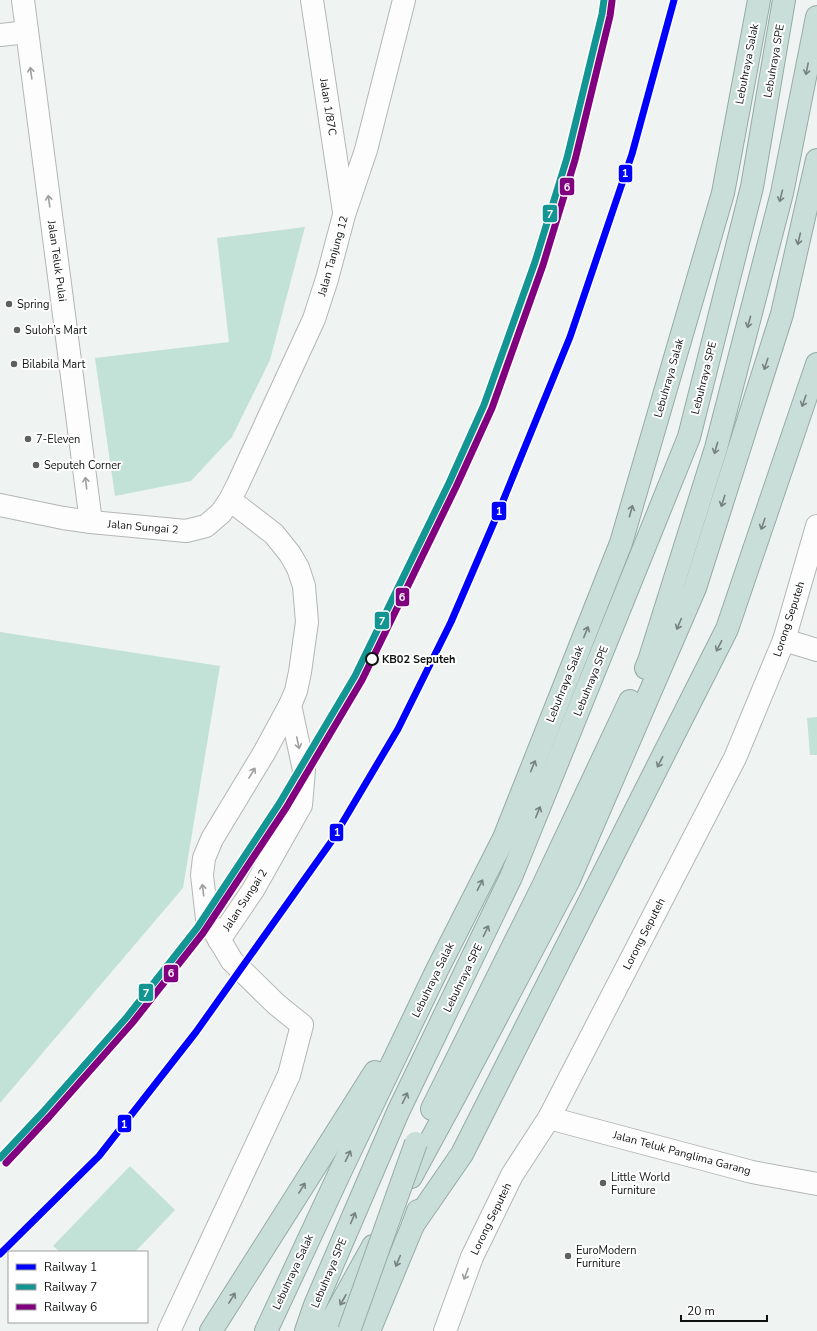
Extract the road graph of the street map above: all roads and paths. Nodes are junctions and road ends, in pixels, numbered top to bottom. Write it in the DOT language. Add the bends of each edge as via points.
graph roads {
  1 [pos="23,0"];
  2 [pos="312,0"];
  3 [pos="404,0"];
  4 [pos="759,0"];
  5 [pos="784,0"];
  6 [pos="817,17"];
  7 [pos="27,32"];
  8 [pos="0,35"];
  9 [pos="817,160"];
  10 [pos="344,215"];
  11 [pos="817,364"];
  12 [pos="230,500"];
  13 [pos="0,505"];
  14 [pos="91,522"];
  15 [pos="817,526"];
  16 [pos="784,640"];
  17 [pos="817,650"];
  18 [pos="290,705"];
  19 [pos="219,940"];
  20 [pos="437,970"];
  21 [pos="456,1094"];
  22 [pos="549,1118"];
  23 [pos="817,1184"];
  24 [pos="413,1224"];
  25 [pos="169,1331"];
  26 [pos="211,1331"];
  27 [pos="266,1331"];
  28 [pos="306,1331"];
  29 [pos="326,1331"];
  30 [pos="349,1331"];
  31 [pos="368,1331"];
  32 [pos="445,1331"];
  1 -- 7 [label="street, Jalan Teluk Pulai"];
  2 -- 10 [label="street, Jalan 1/87C"];
  3 -- 10 [label="street, Jalan Tanjung 12" via="366,150"];
  20 -- 4 [label="highway, Lebuhraya Salak, one-way" via="504,838 621,543 723,193"];
  28 -- 5 [label="highway, Lebuhraya SPE, one-way" via="398,1112 511,877 689,437 752,187"];
  6 -- 30 [label="highway, one-way, bridge" via="782,192 718,441 649,661 543,886 420,1133"];
  7 -- 8 [label="street"];
  14 -- 7 [label="street, Jalan Teluk Pulai, one-way"];
  9 -- 21 [label="highway, one-way" via="782,314 695,588 569,880"];
  10 -- 12 [label="street, Jalan Tanjung 12" via="314,319"];
  11 -- 24 [label="highway, one-way" via="727,630 462,1154"];
  12 -- 14 [label="street, Jalan Sungai 2" via="221,513 206,526 186,531"];
  12 -- 18 [label="street, Jalan Sungai 2" via="274,534 290,554 304,586 307,622 304,653 296,691"];
  13 -- 14 [label="street, Jalan Sungai 2"];
  15 -- 16 [label="street, Lorong Seputeh"];
  16 -- 17 [label="street"];
  16 -- 22 [label="street, Lorong Seputeh" via="735,758"];
  18 -- 19 [label="street, Jalan Sungai 2, one-way" via="304,770 301,805 253,890"];
  19 -- 18 [label="street, Jalan Sungai 2, one-way" via="207,919 202,875 204,858 212,839 264,754"];
  19 -- 25 [label="street" via="232,962 302,1025 289,1075"];
  26 -- 20 [label="highway, one-way"];
  27 -- 20 [label="highway, Lebuhraya Salak, one-way"];
  21 -- 24 [label="highway"];
  21 -- 29 [label="highway, one-way"];
  22 -- 23 [label="street, Jalan Teluk Panglima Garang" via="752,1172"];
  22 -- 32 [label="street, Lorong Seputeh, one-way" via="512,1175 472,1257"];
  24 -- 31 [label="highway, one-way"];
}
